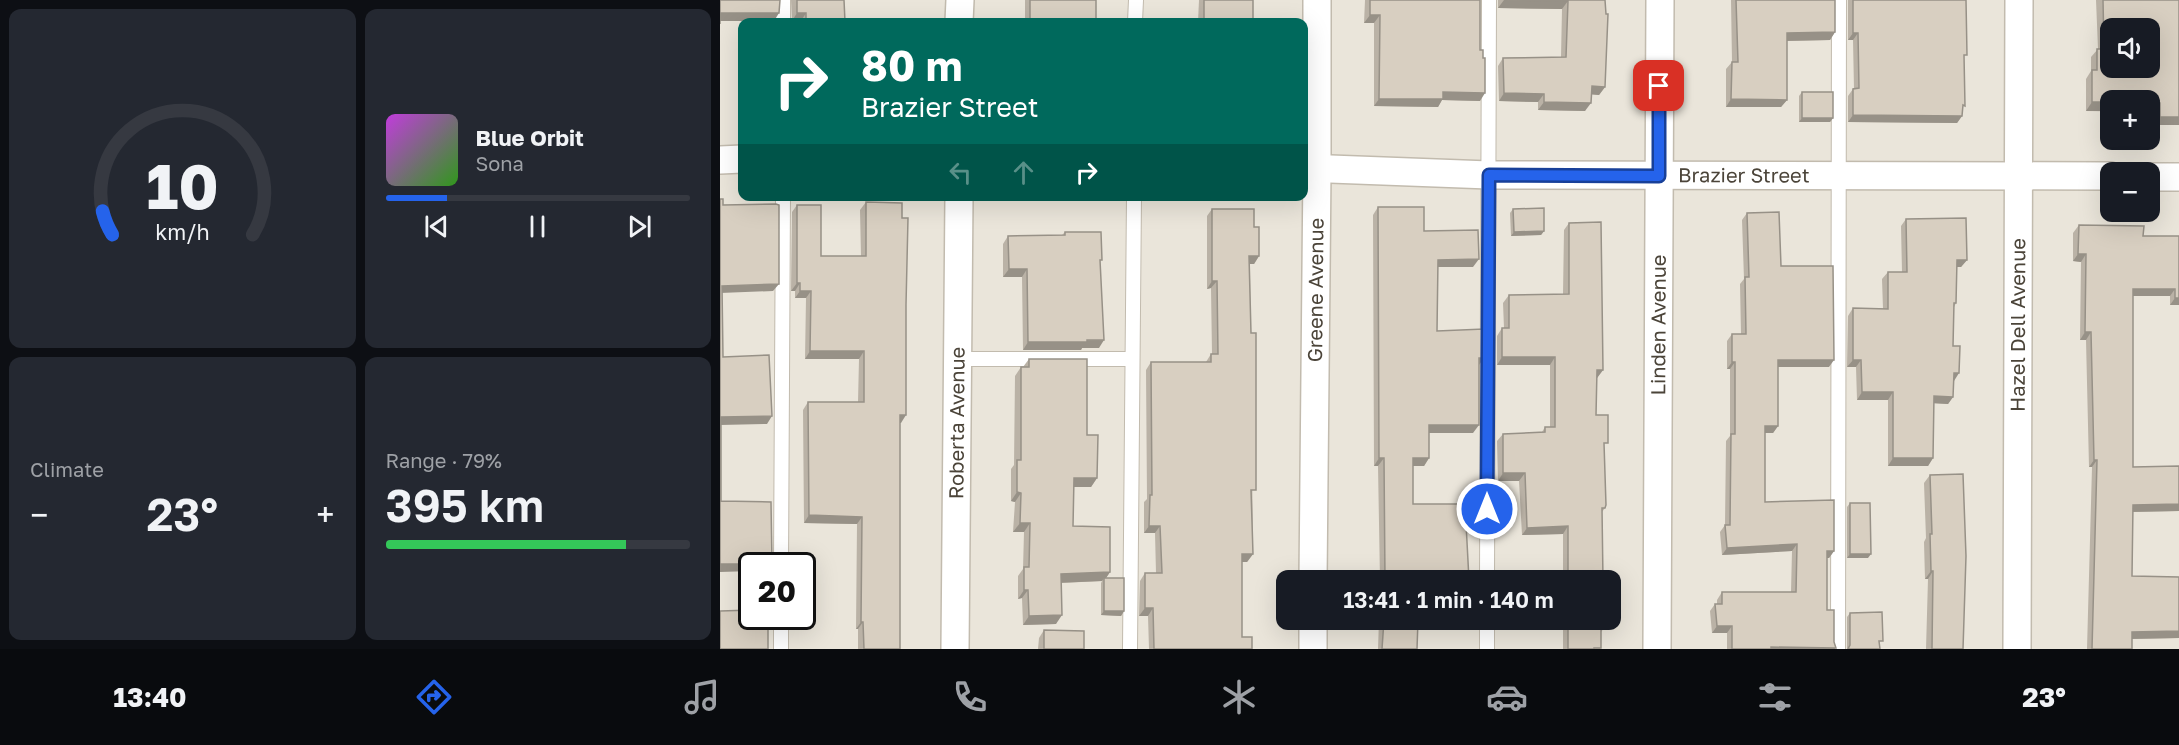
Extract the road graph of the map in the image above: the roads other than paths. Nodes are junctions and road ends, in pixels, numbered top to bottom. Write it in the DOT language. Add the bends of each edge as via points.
graph roads {
  1 [pos="783,0"];
  2 [pos="960,0"];
  3 [pos="1136,0"];
  4 [pos="1317,0"];
  5 [pos="1489,0"];
  6 [pos="1660,0"];
  7 [pos="1839,0"];
  8 [pos="2019,0"];
  9 [pos="783,18"];
  10 [pos="959,18"];
  11 [pos="1136,18"];
  12 [pos="738,159"];
  13 [pos="720,160"];
  14 [pos="1310,168"];
  15 [pos="1489,175"];
  16 [pos="2018,175"];
  17 [pos="1659,176"];
  18 [pos="1837,176"];
  19 [pos="2100,176"];
  20 [pos="2160,177"];
  21 [pos="2179,177"];
  22 [pos="783,201"];
  23 [pos="958,201"];
  24 [pos="1134,201"];
  25 [pos="958,359"];
  26 [pos="1132,359"];
  27 [pos="782,552"];
  28 [pos="1313,570"];
  29 [pos="1487,570"];
  30 [pos="781,630"];
  31 [pos="1313,630"];
  32 [pos="1487,630"];
  33 [pos="781,649"];
  34 [pos="955,649"];
  35 [pos="1130,649"];
  36 [pos="1313,649"];
  37 [pos="1486,649"];
  38 [pos="1657,649"];
  39 [pos="1838,649"];
  40 [pos="2018,649"];
  1 -- 9 [label="lane"];
  2 -- 10 [label="street"];
  3 -- 11 [label="lane"];
  4 -- 14 [label="street, Greene Avenue"];
  5 -- 15 [label="lane"];
  6 -- 17 [label="street, Linden Avenue"];
  7 -- 18 [label="lane"];
  8 -- 16 [label="street, Hazel Dell Avenue"];
  12 -- 13 [label="street"];
  14 -- 15 [label="street, Brazier Street"];
  14 -- 28 [label="street, Greene Avenue"];
  15 -- 17 [label="street, Brazier Street"];
  15 -- 29 [label="lane"];
  16 -- 18 [label="street, Brazier Street"];
  16 -- 19 [label="street, Brazier Street"];
  16 -- 40 [label="street, Hazel Dell Avenue"];
  17 -- 18 [label="street, Brazier Street"];
  17 -- 38 [label="street, Linden Avenue"];
  18 -- 39 [label="lane"];
  20 -- 21 [label="street"];
  22 -- 27 [label="lane"];
  23 -- 25 [label="street, Roberta Avenue"];
  24 -- 26 [label="lane"];
  25 -- 26 [label="lane"];
  25 -- 34 [label="street, Roberta Avenue"];
  26 -- 35 [label="lane"];
  30 -- 33 [label="lane"];
  31 -- 36 [label="street"];
  32 -- 37 [label="lane"];
}
